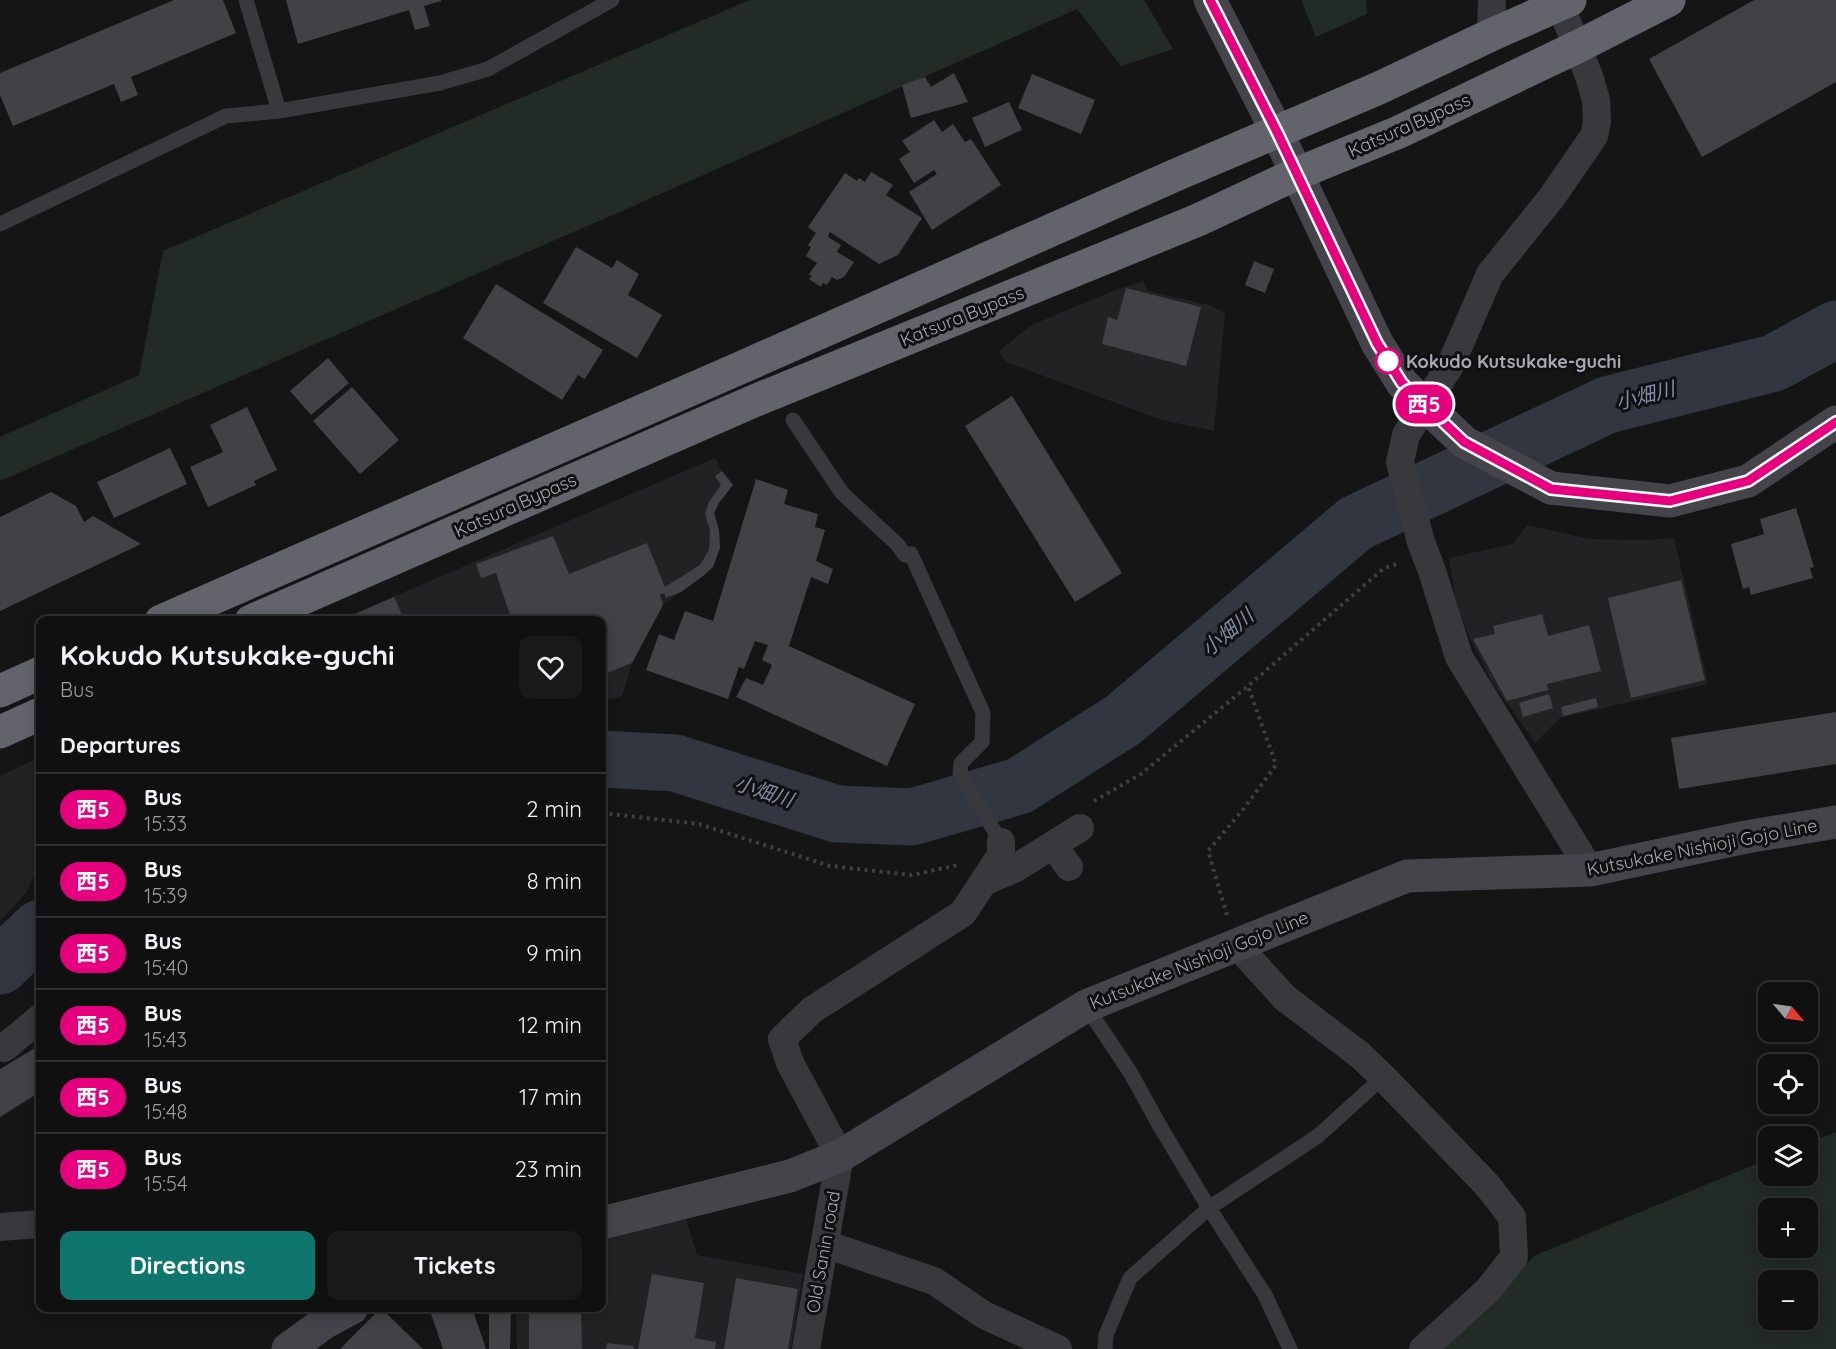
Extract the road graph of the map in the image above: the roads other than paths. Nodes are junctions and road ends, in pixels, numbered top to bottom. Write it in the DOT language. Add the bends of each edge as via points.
graph roads {
  1 [pos="246,0"];
  2 [pos="612,0"];
  3 [pos="1210,0"];
  4 [pos="1492,0"];
  5 [pos="1669,0"];
  6 [pos="1565,2"];
  7 [pos="1491,34"];
  8 [pos="1576,47"];
  9 [pos="279,111"];
  10 [pos="1277,132"];
  11 [pos="1296,174"];
  12 [pos="0,224"];
  13 [pos="793,420"];
  14 [pos="1836,422"];
  15 [pos="172,616"];
  16 [pos="262,616"];
  17 [pos="36,675"];
  18 [pos="0,691"];
  19 [pos="36,716"];
  20 [pos="0,732"];
  21 [pos="1085,815"];
  22 [pos="1836,822"];
  23 [pos="1001,848"];
  24 [pos="1590,870"];
  25 [pos="983,882"];
  26 [pos="1236,944"];
  27 [pos="1086,1006"];
  28 [pos="36,1021"];
  29 [pos="1,1048"];
  30 [pos="1383,1077"];
  31 [pos="840,1156"];
  32 [pos="1209,1208"];
  33 [pos="606,1222"];
  34 [pos="36,1224"];
  35 [pos="0,1227"];
  36 [pos="825,1244"];
  37 [pos="345,1312"];
  38 [pos="288,1349"];
  39 [pos="806,1349"];
  40 [pos="1058,1349"];
  41 [pos="1105,1349"];
  42 [pos="1290,1349"];
  43 [pos="1423,1349"];
  1 -- 9 [label="lane"];
  2 -- 9 [label="lane" via="488,69 440,83"];
  3 -- 10 [label="main road"];
  4 -- 7 [label="street"];
  5 -- 8 [label="highway, Katsura Bypass"];
  6 -- 7 [label="highway, Katsura Bypass"];
  6 -- 8 [label="street"];
  7 -- 10 [label="highway, Katsura Bypass"];
  8 -- 11 [label="highway, Katsura Bypass" via="1400,132"];
  8 -- 24 [label="street" via="1596,100 1594,136 1552,197 1490,274 1451,364 1406,435 1400,462 1459,657"];
  9 -- 12 [label="lane" via="226,116"];
  10 -- 11 [label="main road"];
  10 -- 15 [label="highway, Katsura Bypass"];
  11 -- 14 [label="main road, bridge" via="1377,343 1402,383 1464,442 1551,489 1670,501 1748,481"];
  11 -- 16 [label="highway, Katsura Bypass" via="1187,224 754,401"];
  13 -- 23 [label="lane" via="842,493 905,555 911,554 983,713 982,742 960,763 960,774"];
  17 -- 18 [label="highway"];
  19 -- 20 [label="highway"];
  21 -- 25 [label="street" via="1061,856"];
  22 -- 24 [label="main road, Kutsukake Nishioji Gojo Line"];
  23 -- 25 [label="street"];
  24 -- 26 [label="main road, Kutsukake Nishioji Gojo Line" via="1407,876"];
  25 -- 31 [label="street" via="963,913 812,1010 782,1039 790,1063"];
  26 -- 27 [label="main road, Kutsukake Nishioji Gojo Line"];
  26 -- 30 [label="street" via="1285,998"];
  27 -- 31 [label="main road, Kutsukake Nishioji Gojo Line"];
  27 -- 32 [label="lane" via="1130,1072"];
  28 -- 29 [label="street"];
  30 -- 32 [label="lane" via="1318,1137"];
  30 -- 43 [label="street" via="1487,1185 1512,1217 1514,1257 1488,1290"];
  31 -- 33 [label="main road, Kutsukake Nishioji Gojo Line" via="790,1176"];
  31 -- 36 [label="street, Old Sanin road"];
  32 -- 41 [label="lane" via="1130,1278 1106,1335"];
  32 -- 42 [label="lane" via="1265,1294"];
  34 -- 35 [label="street"];
  36 -- 39 [label="street, Old Sanin road"];
  36 -- 40 [label="street" via="934,1281 984,1315"];
  37 -- 38 [label="main road"];
}
